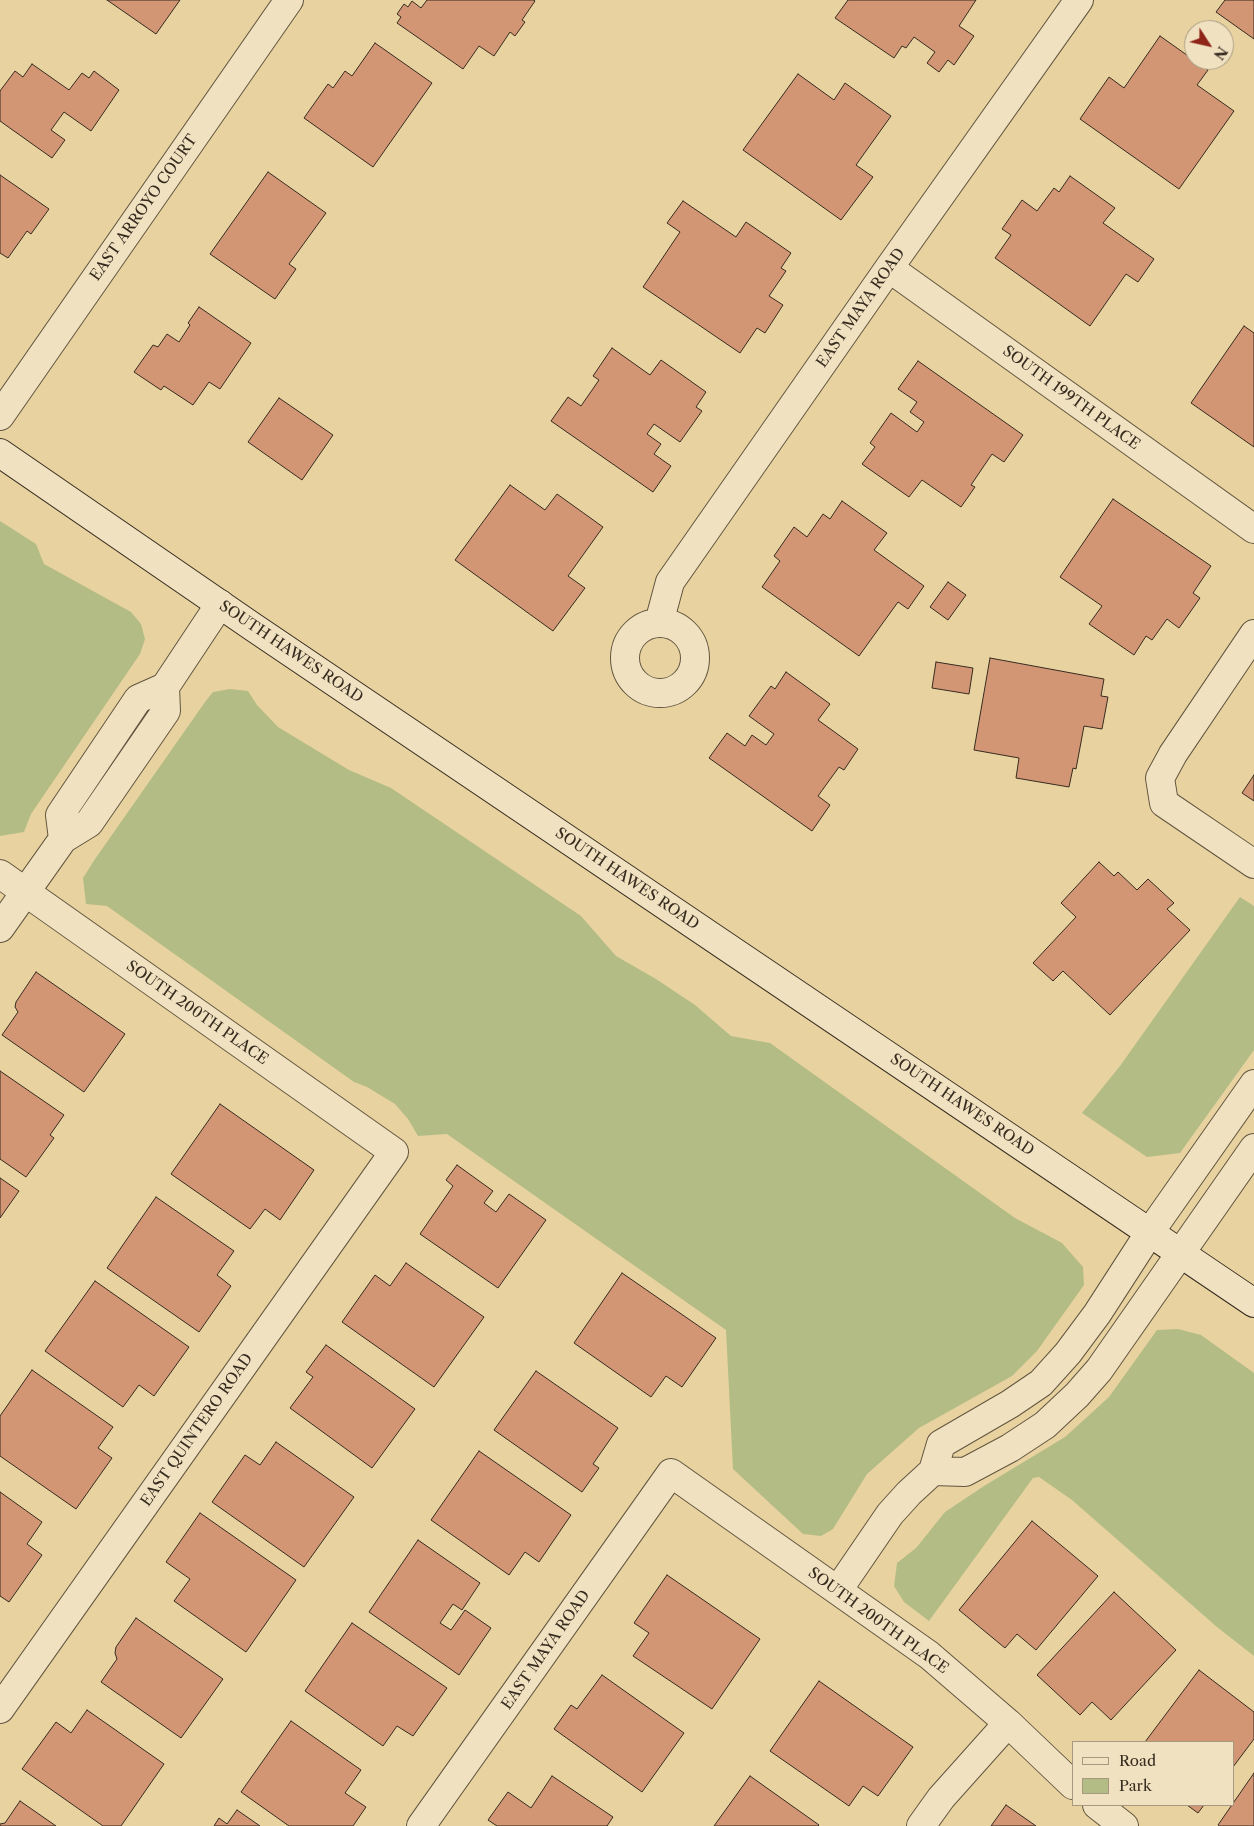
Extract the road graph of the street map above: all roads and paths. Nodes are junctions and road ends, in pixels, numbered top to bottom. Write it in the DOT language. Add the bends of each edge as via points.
graph roads {
  1 [pos="289,0"];
  2 [pos="1079,0"];
  3 [pos="889,268"];
  4 [pos="0,416"];
  5 [pos="0,453"];
  6 [pos="1254,529"];
  7 [pos="220,604"];
  8 [pos="659,623"];
  9 [pos="1254,634"];
  10 [pos="1254,864"];
  11 [pos="0,874"];
  12 [pos="25,892"];
  13 [pos="0,928"];
  14 [pos="1254,1084"];
  15 [pos="1254,1148"];
  16 [pos="394,1152"];
  17 [pos="1150,1232"];
  18 [pos="1180,1252"];
  19 [pos="1254,1303"];
  20 [pos="933,1471"];
  21 [pos="671,1473"];
  22 [pos="838,1590"];
  23 [pos="0,1709"];
  24 [pos="1008,1723"];
  25 [pos="1072,1784"];
  26 [pos="1098,1806"];
  27 [pos="421,1826"];
  28 [pos="921,1826"];
  29 [pos="1124,1826"];
  1 -- 4 [label="street, EAST ARROYO COURT"];
  2 -- 3 [label="street, EAST MAYA ROAD"];
  3 -- 6 [label="street, SOUTH 199TH PLACE"];
  3 -- 8 [label="street, EAST MAYA ROAD" via="670,582"];
  5 -- 7 [label="street, SOUTH HAWES ROAD"];
  7 -- 12 [label="street" via="165,687 166,711 89,823 63,839"];
  7 -- 17 [label="street, SOUTH HAWES ROAD"];
  9 -- 10 [label="street" via="1160,778 1164,803"];
  11 -- 12 [label="street, SOUTH 200TH PLACE"];
  12 -- 13 [label="street"];
  12 -- 16 [label="street, SOUTH 200TH PLACE"];
  14 -- 17 [label="street"];
  15 -- 18 [label="street"];
  16 -- 23 [label="street, EAST QUINTERO ROAD"];
  17 -- 18 [label="street, SOUTH HAWES ROAD"];
  17 -- 20 [label="street" via="1097,1314 1041,1383 941,1444"];
  18 -- 19 [label="street, SOUTH HAWES ROAD"];
  18 -- 20 [label="street" via="1098,1370 1077,1395 1044,1425 965,1472"];
  20 -- 22 [label="street" via="890,1514"];
  21 -- 22 [label="street, SOUTH 200TH PLACE"];
  21 -- 27 [label="street, EAST MAYA ROAD"];
  22 -- 24 [label="street, SOUTH 200TH PLACE" via="929,1655"];
  24 -- 25 [label="street, SOUTH 200TH PLACE"];
  24 -- 28 [label="street" via="941,1798"];
  26 -- 29 [label="street"];
}
